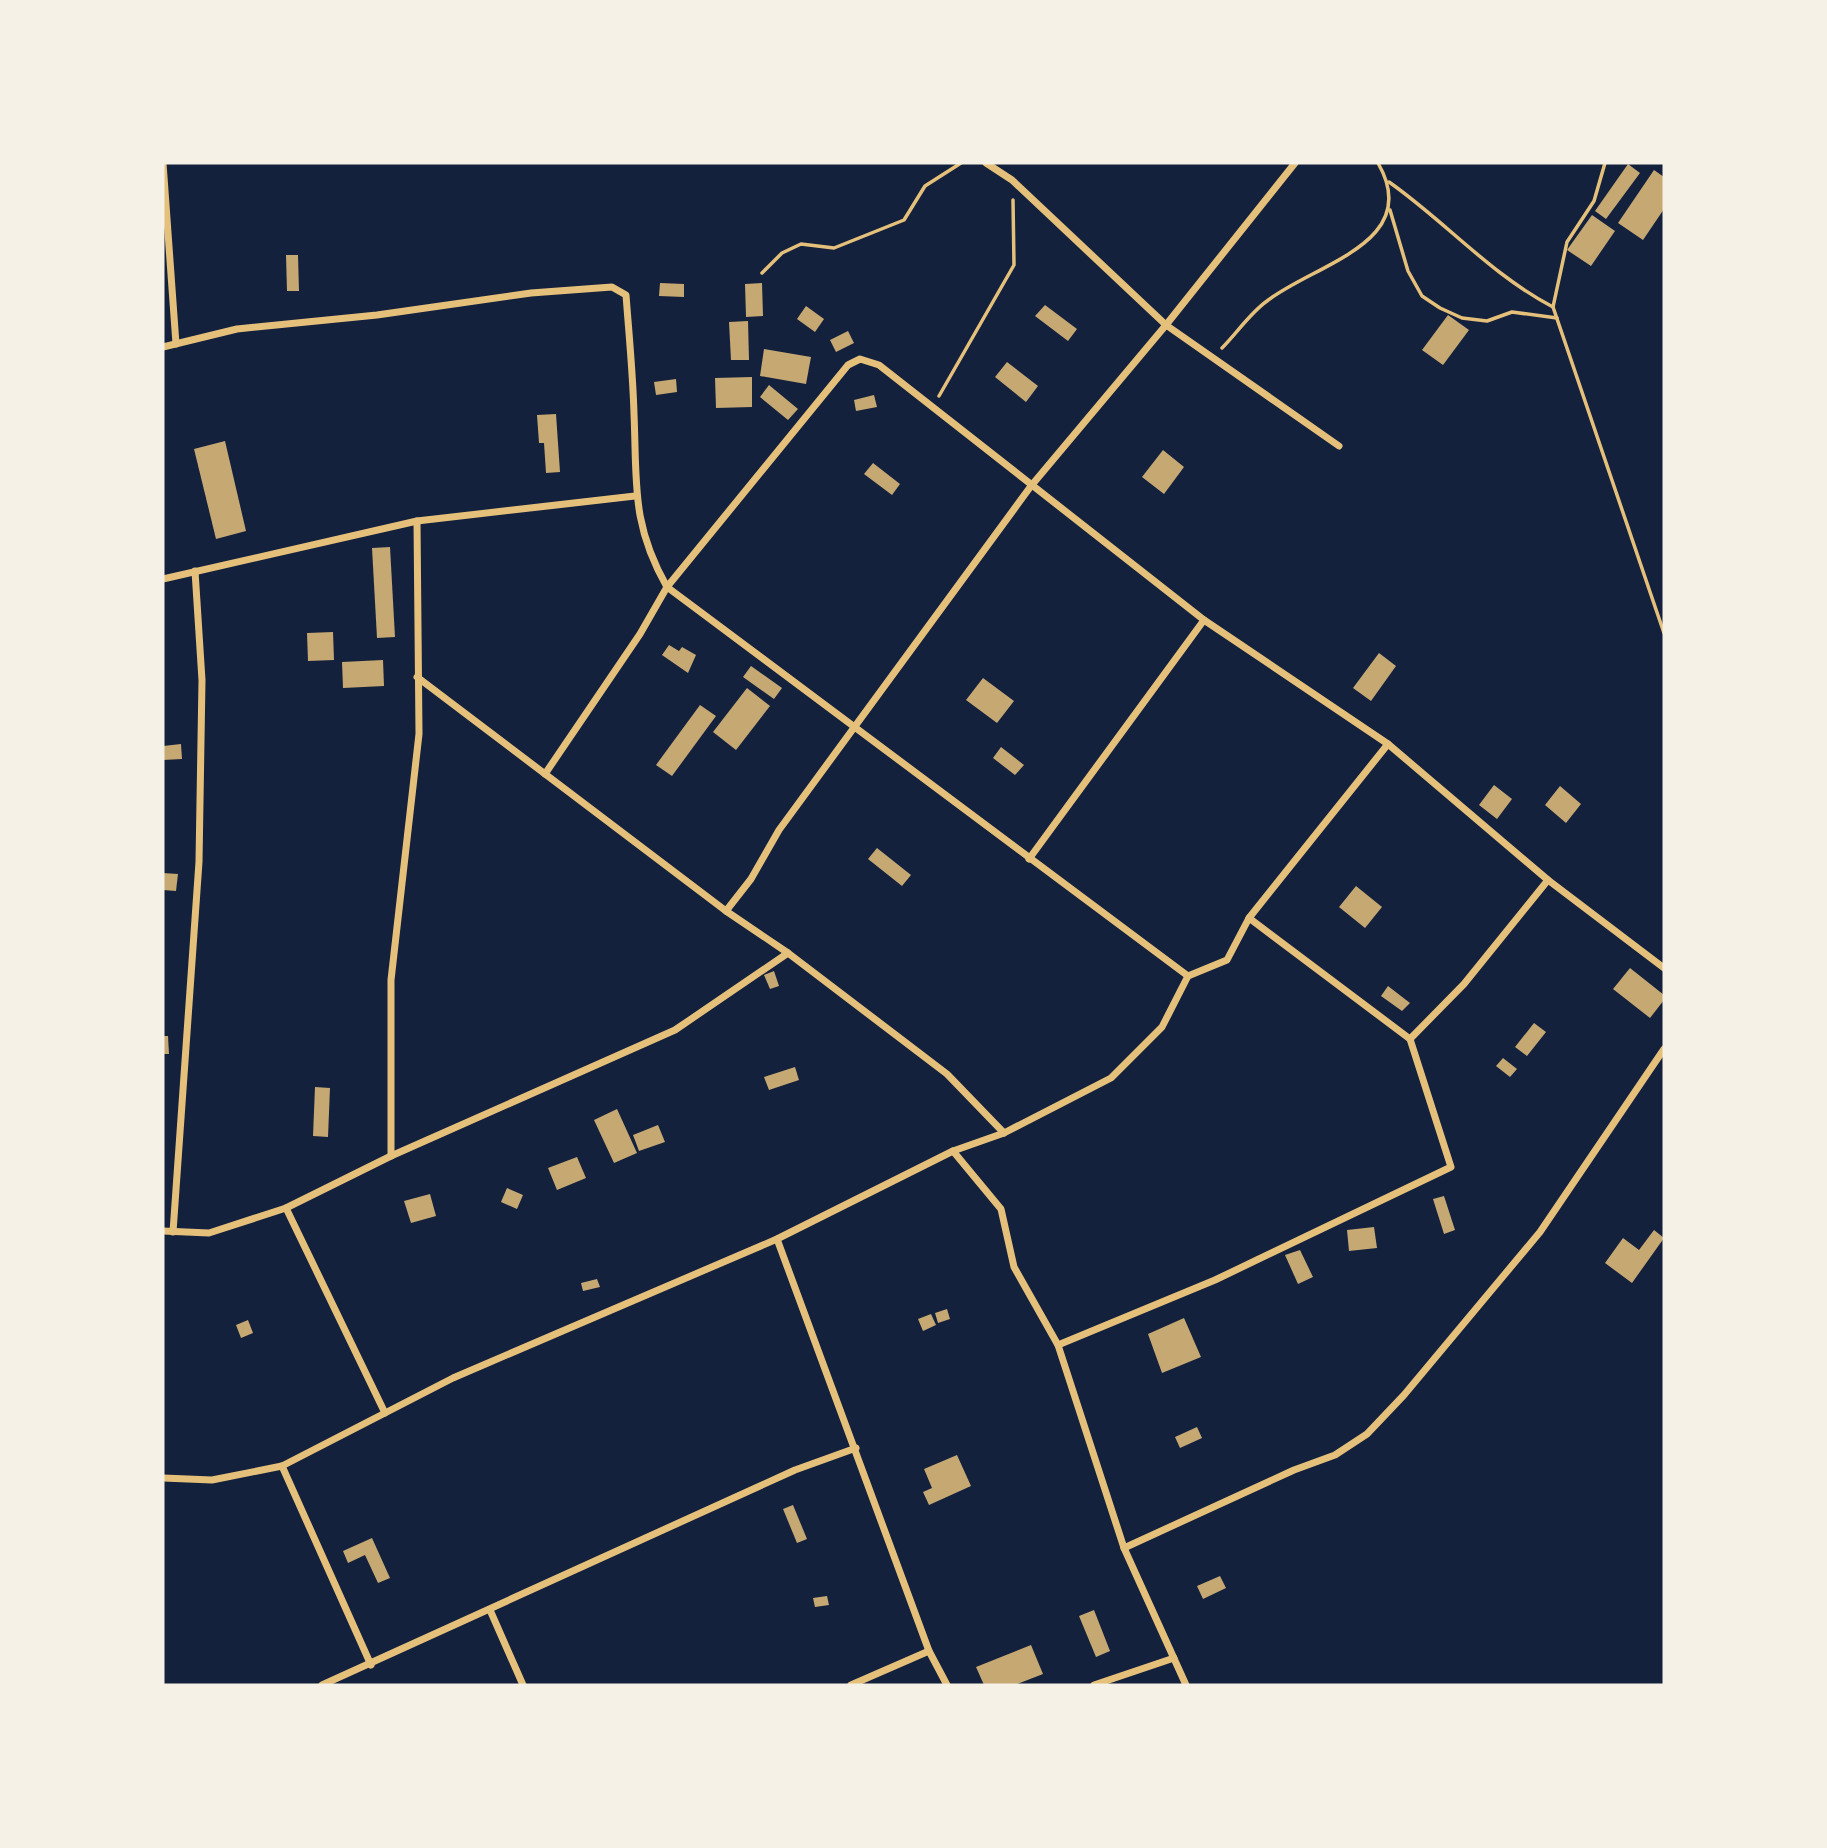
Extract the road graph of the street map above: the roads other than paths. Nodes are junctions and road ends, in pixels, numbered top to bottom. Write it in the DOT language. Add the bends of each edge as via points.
graph roads {
  1 [pos="163,163"];
  2 [pos="986,163"];
  3 [pos="1295,163"];
  4 [pos="1166,325"];
  5 [pos="176,344"];
  6 [pos="163,347"];
  7 [pos="1339,446"];
  8 [pos="1031,486"];
  9 [pos="635,496"];
  10 [pos="417,521"];
  11 [pos="195,571"];
  12 [pos="163,579"];
  13 [pos="667,587"];
  14 [pos="1204,620"];
  15 [pos="417,677"];
  16 [pos="855,725"];
  17 [pos="1388,744"];
  18 [pos="545,774"];
  19 [pos="1029,859"];
  20 [pos="1548,880"];
  21 [pos="726,911"];
  22 [pos="1249,918"];
  23 [pos="788,953"];
  24 [pos="1664,968"];
  25 [pos="1188,976"];
  26 [pos="1410,1039"];
  27 [pos="1664,1049"];
  28 [pos="1004,1133"];
  29 [pos="953,1151"];
  30 [pos="391,1156"];
  31 [pos="286,1208"];
  32 [pos="163,1231"];
  33 [pos="173,1231"];
  34 [pos="777,1239"];
  35 [pos="1058,1345"];
  36 [pos="385,1413"];
  37 [pos="856,1448"];
  38 [pos="282,1466"];
  39 [pos="163,1478"];
  40 [pos="1124,1548"];
  41 [pos="490,1611"];
  42 [pos="929,1651"];
  43 [pos="1174,1658"];
  44 [pos="371,1665"];
  45 [pos="322,1685"];
  46 [pos="523,1685"];
  47 [pos="851,1685"];
  48 [pos="947,1685"];
  49 [pos="1094,1685"];
  50 [pos="1186,1685"];
  1 -- 5 [label="street"];
  2 -- 4 [label="street" via="1012,180"];
  3 -- 4 [label="street"];
  4 -- 7 [label="street"];
  4 -- 8 [label="street"];
  5 -- 6 [label="street"];
  5 -- 9 [label="street" via="237,329 612,287 626,295"];
  8 -- 13 [label="street" via="879,365 860,359 848,365"];
  8 -- 14 [label="street"];
  8 -- 16 [label="street"];
  9 -- 10 [label="street"];
  9 -- 13 [label="street" via="647,547"];
  10 -- 11 [label="street"];
  10 -- 15 [label="street"];
  11 -- 12 [label="street"];
  11 -- 33 [label="street" via="202,680 199,862"];
  13 -- 16 [label="street"];
  13 -- 18 [label="street"];
  14 -- 17 [label="street"];
  14 -- 19 [label="street"];
  15 -- 18 [label="street"];
  15 -- 30 [label="street" via="419,734 391,980"];
  16 -- 19 [label="street"];
  16 -- 21 [label="street"];
  17 -- 20 [label="street"];
  17 -- 22 [label="street"];
  18 -- 21 [label="street"];
  19 -- 25 [label="street"];
  20 -- 24 [label="street"];
  20 -- 26 [label="street" via="1464,984"];
  21 -- 23 [label="street"];
  22 -- 25 [label="street" via="1227,960"];
  22 -- 26 [label="street"];
  23 -- 28 [label="street" via="947,1074"];
  23 -- 30 [label="street" via="675,1030"];
  25 -- 28 [label="street" via="1162,1027 1111,1078"];
  26 -- 35 [label="street" via="1451,1167 1215,1280"];
  27 -- 40 [label="street" via="1540,1232 1367,1434 1335,1455"];
  28 -- 29 [label="street"];
  29 -- 34 [label="street"];
  29 -- 35 [label="street" via="1001,1209 1014,1267"];
  30 -- 31 [label="street"];
  31 -- 33 [label="street" via="209,1233"];
  31 -- 36 [label="street"];
  32 -- 33 [label="street"];
  34 -- 36 [label="street" via="453,1378"];
  34 -- 37 [label="street"];
  35 -- 40 [label="street"];
  36 -- 38 [label="street"];
  37 -- 41 [label="street" via="795,1470"];
  37 -- 42 [label="street"];
  38 -- 39 [label="street" via="212,1480"];
  38 -- 44 [label="street"];
  40 -- 43 [label="street"];
  41 -- 44 [label="street"];
  41 -- 46 [label="street"];
  42 -- 47 [label="street"];
  42 -- 48 [label="street"];
  43 -- 49 [label="street"];
  43 -- 50 [label="street"];
  44 -- 45 [label="street"];
}
